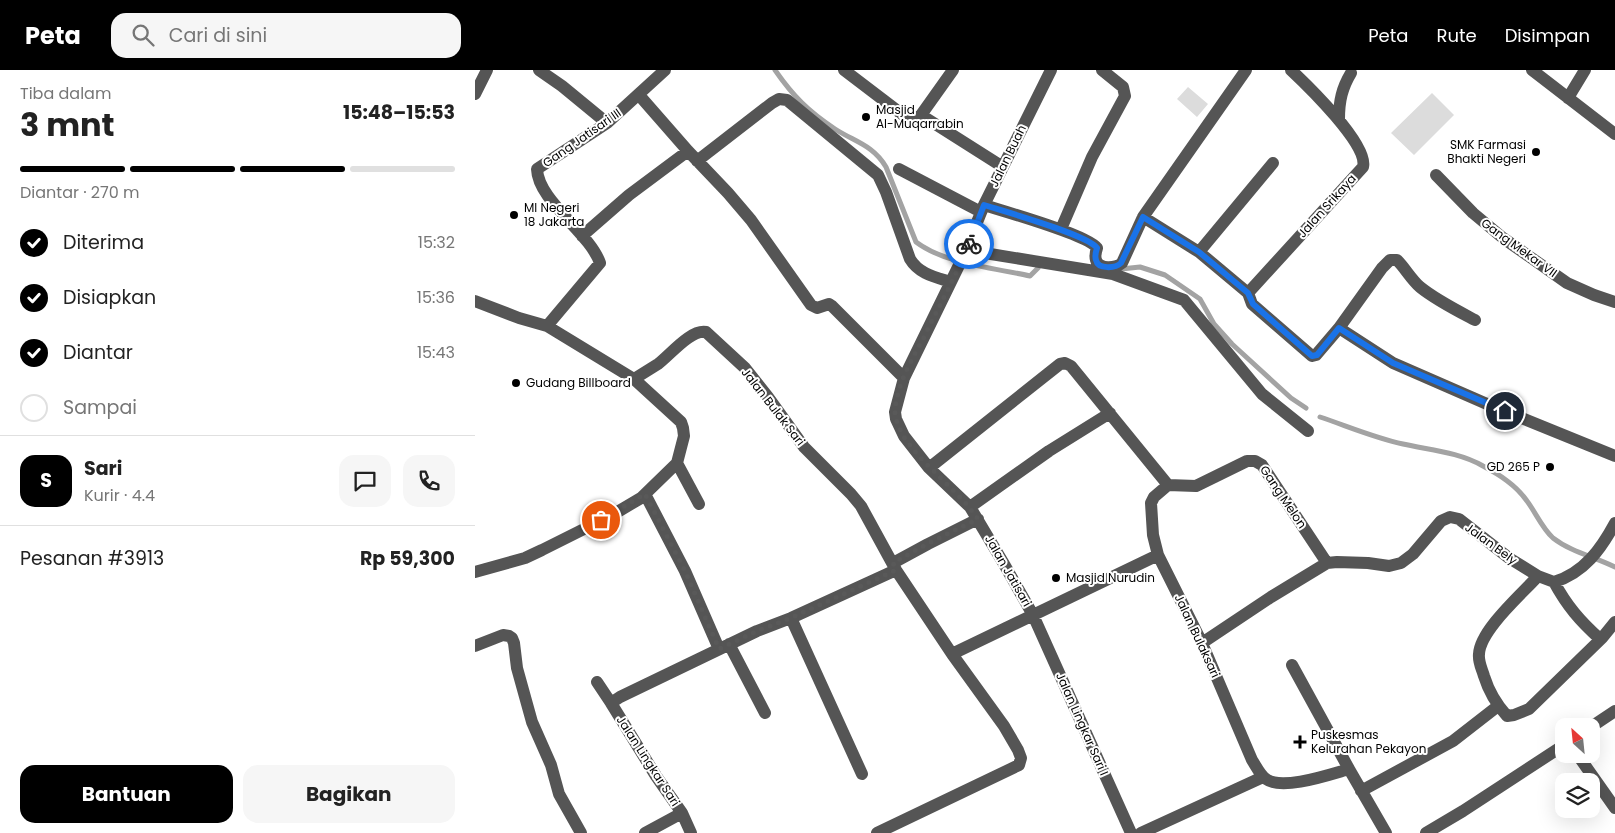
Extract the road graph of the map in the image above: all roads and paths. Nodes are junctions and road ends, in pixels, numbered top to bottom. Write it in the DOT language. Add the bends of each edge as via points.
graph roads {
  1 [pos="487,70"];
  2 [pos="539,70"];
  3 [pos="665,70"];
  4 [pos="953,70"];
  5 [pos="1051,70"];
  6 [pos="1102,70"];
  7 [pos="1246,70"];
  8 [pos="1291,70"];
  9 [pos="1532,70"];
  10 [pos="1585,70"];
  11 [pos="848,71"];
  12 [pos="1351,73"];
  13 [pos="475,94"];
  14 [pos="639,95"];
  15 [pos="1567,98"];
  16 [pos="921,115"];
  17 [pos="1339,119"];
  18 [pos="607,123"];
  19 [pos="1615,134"];
  20 [pos="692,156"];
  21 [pos="1273,163"];
  22 [pos="1003,167"];
  23 [pos="899,169"];
  24 [pos="1436,176"];
  25 [pos="982,208"];
  26 [pos="1143,217"];
  27 [pos="1061,229"];
  28 [pos="582,236"];
  29 [pos="1199,252"];
  30 [pos="965,254"];
  31 [pos="954,277"];
  32 [pos="1248,293"];
  33 [pos="475,300"];
  34 [pos="1615,302"];
  35 [pos="1475,320"];
  36 [pos="547,326"];
  37 [pos="1339,328"];
  38 [pos="904,378"];
  39 [pos="634,379"];
  40 [pos="1110,413"];
  41 [pos="1307,431"];
  42 [pos="1615,456"];
  43 [pos="677,463"];
  44 [pos="929,468"];
  45 [pos="1168,485"];
  46 [pos="645,494"];
  47 [pos="699,504"];
  48 [pos="970,507"];
  49 [pos="978,519"];
  50 [pos="1615,523"];
  51 [pos="1157,555"];
  52 [pos="1327,564"];
  53 [pos="894,566"];
  54 [pos="475,572"];
  55 [pos="1538,576"];
  56 [pos="1554,582"];
  57 [pos="1033,615"];
  58 [pos="791,618"];
  59 [pos="1615,622"];
  60 [pos="1600,639"];
  61 [pos="1202,643"];
  62 [pos="475,646"];
  63 [pos="724,646"];
  64 [pos="952,654"];
  65 [pos="1292,665"];
  66 [pos="597,682"];
  67 [pos="611,703"];
  68 [pos="1498,706"];
  69 [pos="1615,710"];
  70 [pos="765,713"];
  71 [pos="1600,721"];
  72 [pos="1555,752"];
  73 [pos="1583,763"];
  74 [pos="1349,769"];
  75 [pos="862,774"];
  76 [pos="1263,777"];
  77 [pos="1361,791"];
  78 [pos="1615,808"];
  79 [pos="682,813"];
  80 [pos="581,833"];
  81 [pos="645,833"];
  82 [pos="691,833"];
  83 [pos="877,833"];
  84 [pos="1131,833"];
  85 [pos="1141,833"];
  86 [pos="1386,833"];
  87 [pos="1426,833"];
  1 -- 13 [label="street"];
  2 -- 18 [label="street"];
  3 -- 14 [label="street, Gang Jatisari III"];
  4 -- 16 [label="street"];
  5 -- 22 [label="street, Jalan Buah"];
  6 -- 27 [label="street" via="1123,86 1125,96 1092,157"];
  7 -- 26 [label="street"];
  8 -- 17 [label="street, Jalan Srikaya"];
  9 -- 15 [label="street"];
  10 -- 15 [label="street"];
  11 -- 16 [label="street" via="907,118 914,120"];
  12 -- 17 [label="street" via="1341,94"];
  14 -- 18 [label="street, Gang Jatisari III"];
  14 -- 20 [label="street"];
  15 -- 19 [label="street"];
  16 -- 22 [label="street"];
  17 -- 32 [label="street, Jalan Srikaya" via="1364,160 1363,167"];
  18 -- 28 [label="street, Gang Jatisari III" via="537,169 547,193"];
  20 -- 28 [label="street" via="629,195"];
  20 -- 31 [label="street" via="779,99 787,100 878,176 909,259 915,267 924,273"];
  20 -- 38 [label="street" via="751,220 811,305 817,308 832,306"];
  21 -- 29 [label="street"];
  22 -- 25 [label="street, Jalan Buah"];
  23 -- 25 [label="street"];
  24 -- 34 [label="street, Gang Mekar VII" via="1473,214 1503,238 1567,283"];
  25 -- 27 [label="street"];
  25 -- 30 [label="street, Jalan Buah"];
  26 -- 27 [label="street" via="1116,267 1100,265 1096,260 1095,245"];
  26 -- 29 [label="street"];
  28 -- 36 [label="street, Gang Jatisari III" via="600,263"];
  29 -- 32 [label="street"];
  30 -- 31 [label="street, Jalan Buah"];
  30 -- 41 [label="street" via="1113,274 1184,300 1262,394"];
  31 -- 38 [label="street, Jalan Jatisari"];
  32 -- 37 [label="street" via="1253,304 1312,356 1317,355"];
  33 -- 36 [label="street"];
  35 -- 37 [label="street" via="1418,286 1397,260 1390,260"];
  36 -- 39 [label="street"];
  37 -- 42 [label="street" via="1393,363"];
  38 -- 44 [label="street, Jalan Jatisari" via="896,419 904,436"];
  39 -- 43 [label="street" via="681,422 684,436"];
  39 -- 53 [label="street, Jalan Bulak Sari" via="659,364 697,333 701,331 711,336 757,383 804,447 861,506"];
  40 -- 44 [label="street" via="1071,366 1060,364"];
  40 -- 45 [label="street"];
  40 -- 48 [label="street"];
  43 -- 46 [label="street"];
  43 -- 47 [label="street"];
  44 -- 48 [label="street, Jalan Jatisari"];
  45 -- 51 [label="street, Jalan Bulaksari" via="1151,503"];
  45 -- 52 [label="street, Gang Melon" via="1196,486 1247,461 1259,462"];
  46 -- 54 [label="street" via="614,514 525,558"];
  46 -- 63 [label="street"];
  48 -- 49 [label="street, Jalan Jatisari"];
  49 -- 53 [label="street, Jalan Lingkar Sari" via="927,544"];
  49 -- 57 [label="street, Jalan Jatisari"];
  50 -- 56 [label="street" via="1585,565 1572,575"];
  51 -- 57 [label="street"];
  51 -- 61 [label="street, Jalan Bulaksari"];
  52 -- 55 [label="street, Jalan Bely" via="1395,566 1407,559 1441,521 1450,517 1459,519"];
  52 -- 61 [label="street, Jalan Bely"];
  53 -- 58 [label="street, Jalan Lingkar Sari"];
  53 -- 64 [label="street, Jalan Bulak Sari"];
  55 -- 56 [label="street, Jalan Bely"];
  55 -- 68 [label="street" via="1490,628 1480,648 1479,663"];
  56 -- 60 [label="street" via="1579,620"];
  57 -- 64 [label="street"];
  57 -- 84 [label="street, Jalan Lingkar Sari I"];
  58 -- 63 [label="street, Jalan Lingkar Sari"];
  58 -- 75 [label="street"];
  59 -- 60 [label="street"];
  60 -- 68 [label="street" via="1529,709 1507,716"];
  61 -- 76 [label="street, Jalan Bulaksari" via="1252,760"];
  62 -- 80 [label="street" via="503,635 512,638 531,722 551,765 559,794"];
  63 -- 67 [label="street, Jalan Lingkar Sari"];
  63 -- 70 [label="street"];
  64 -- 83 [label="street, Jalan Bulak Sari" via="1004,726 1021,762"];
  65 -- 74 [label="street"];
  66 -- 67 [label="street"];
  67 -- 79 [label="street, Jalan Lingkar Sari" via="655,776"];
  68 -- 77 [label="street" via="1453,741"];
  69 -- 71 [label="street"];
  72 -- 87 [label="street"];
  73 -- 78 [label="street"];
  74 -- 76 [label="street" via="1289,783"];
  74 -- 77 [label="street"];
  76 -- 85 [label="street"];
  77 -- 86 [label="street"];
  79 -- 81 [label="street"];
  79 -- 82 [label="street, Jalan Lingkar Sari"];
}
